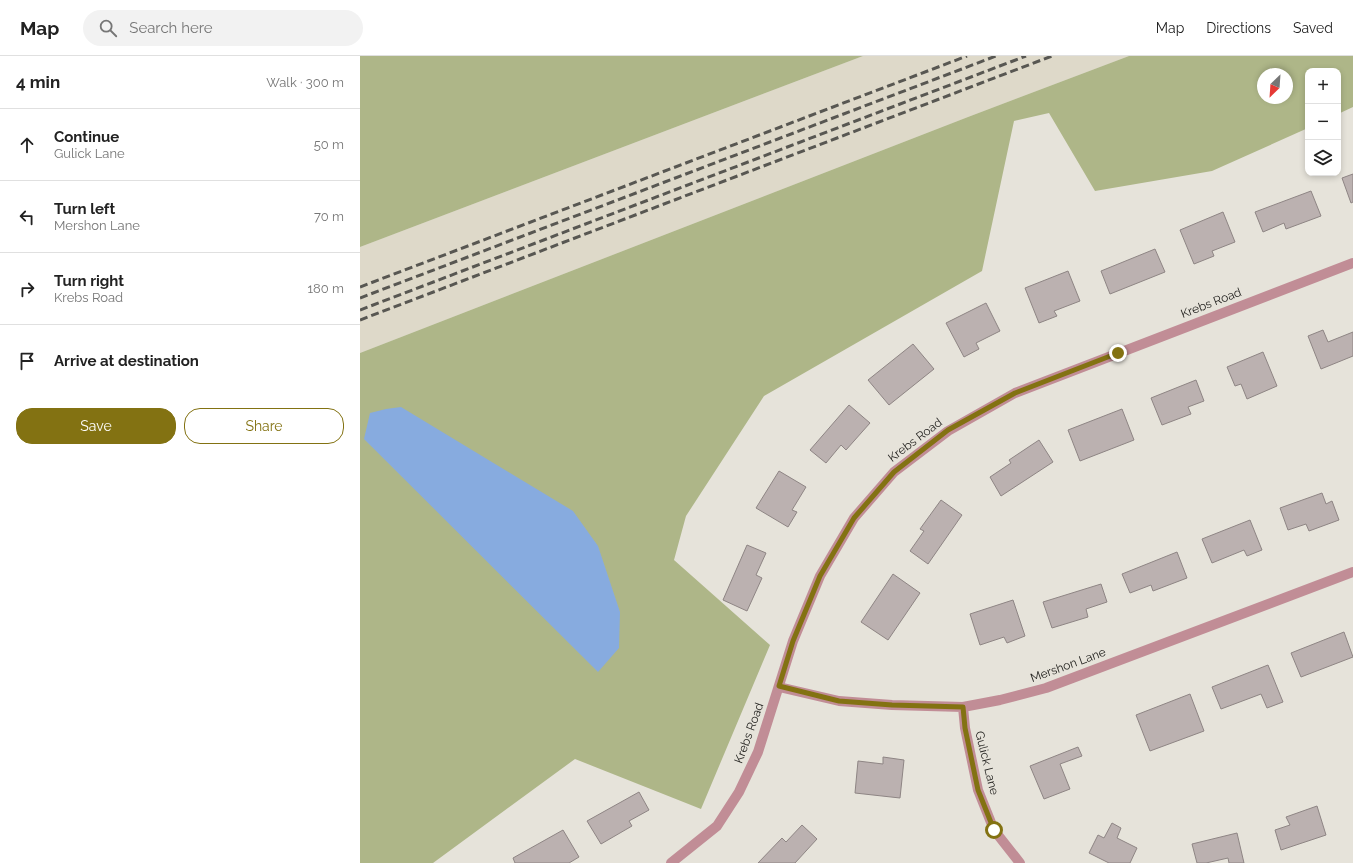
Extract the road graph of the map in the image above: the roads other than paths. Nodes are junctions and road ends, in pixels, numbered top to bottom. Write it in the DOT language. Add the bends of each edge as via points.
graph roads {
  1 [pos="1353,263"];
  2 [pos="1353,572"];
  3 [pos="779,686"];
  4 [pos="963,707"];
  5 [pos="671,863"];
  6 [pos="1020,863"];
  1 -- 3 [label="street, Krebs Road" via="1015,393 948,430 894,472 854,518 820,576 793,641"];
  2 -- 4 [label="street, Mershon Lane" via="1046,688"];
  3 -- 4 [label="street, Mershon Lane" via="839,701"];
  3 -- 5 [label="street, Krebs Road" via="758,752 739,792 716,826"];
  4 -- 6 [label="street, Gulick Lane" via="978,790 994,830"];
}
